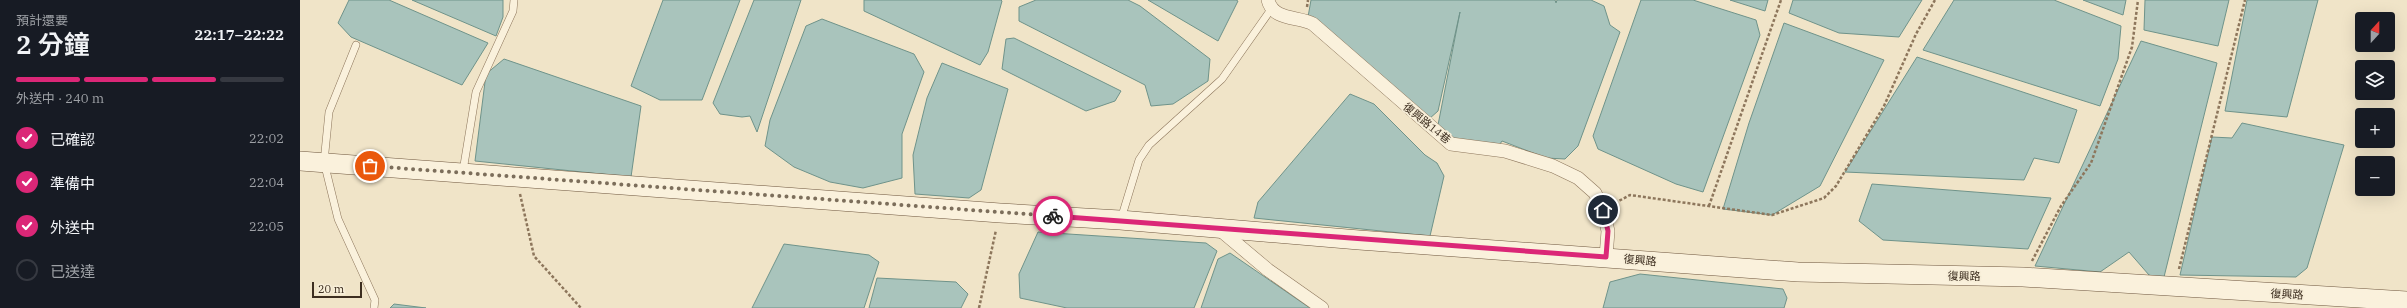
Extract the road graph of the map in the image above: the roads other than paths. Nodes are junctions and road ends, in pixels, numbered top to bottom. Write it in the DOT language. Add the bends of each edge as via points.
graph roads {
  1 [pos="514,0"];
  2 [pos="1270,4"];
  3 [pos="356,45"];
  4 [pos="300,161"];
  5 [pos="324,162"];
  6 [pos="463,174"];
  7 [pos="1120,220"];
  8 [pos="1218,228"];
  9 [pos="1606,257"];
  10 [pos="2407,301"];
  11 [pos="374,308"];
  12 [pos="1322,308"];
  1 -- 6 [label="lane" via="513,11 476,92"];
  2 -- 7 [label="lane" via="1222,79 1149,145 1139,160"];
  2 -- 9 [label="street, 復興路14巷" via="1284,16 1304,19 1313,24 1451,144 1505,151 1553,166 1578,178 1594,193 1603,210 1608,231"];
  3 -- 5 [label="lane" via="328,112"];
  4 -- 5 [label="street, 復興路"];
  5 -- 6 [label="street, 復興路"];
  5 -- 11 [label="lane" via="338,219 375,300"];
  6 -- 7 [label="street, 復興路"];
  7 -- 8 [label="street, 復興路"];
  8 -- 9 [label="street, 復興路"];
  8 -- 12 [label="street" via="1268,270"];
  9 -- 10 [label="street, 復興路" via="1798,272 2023,277"];
}
